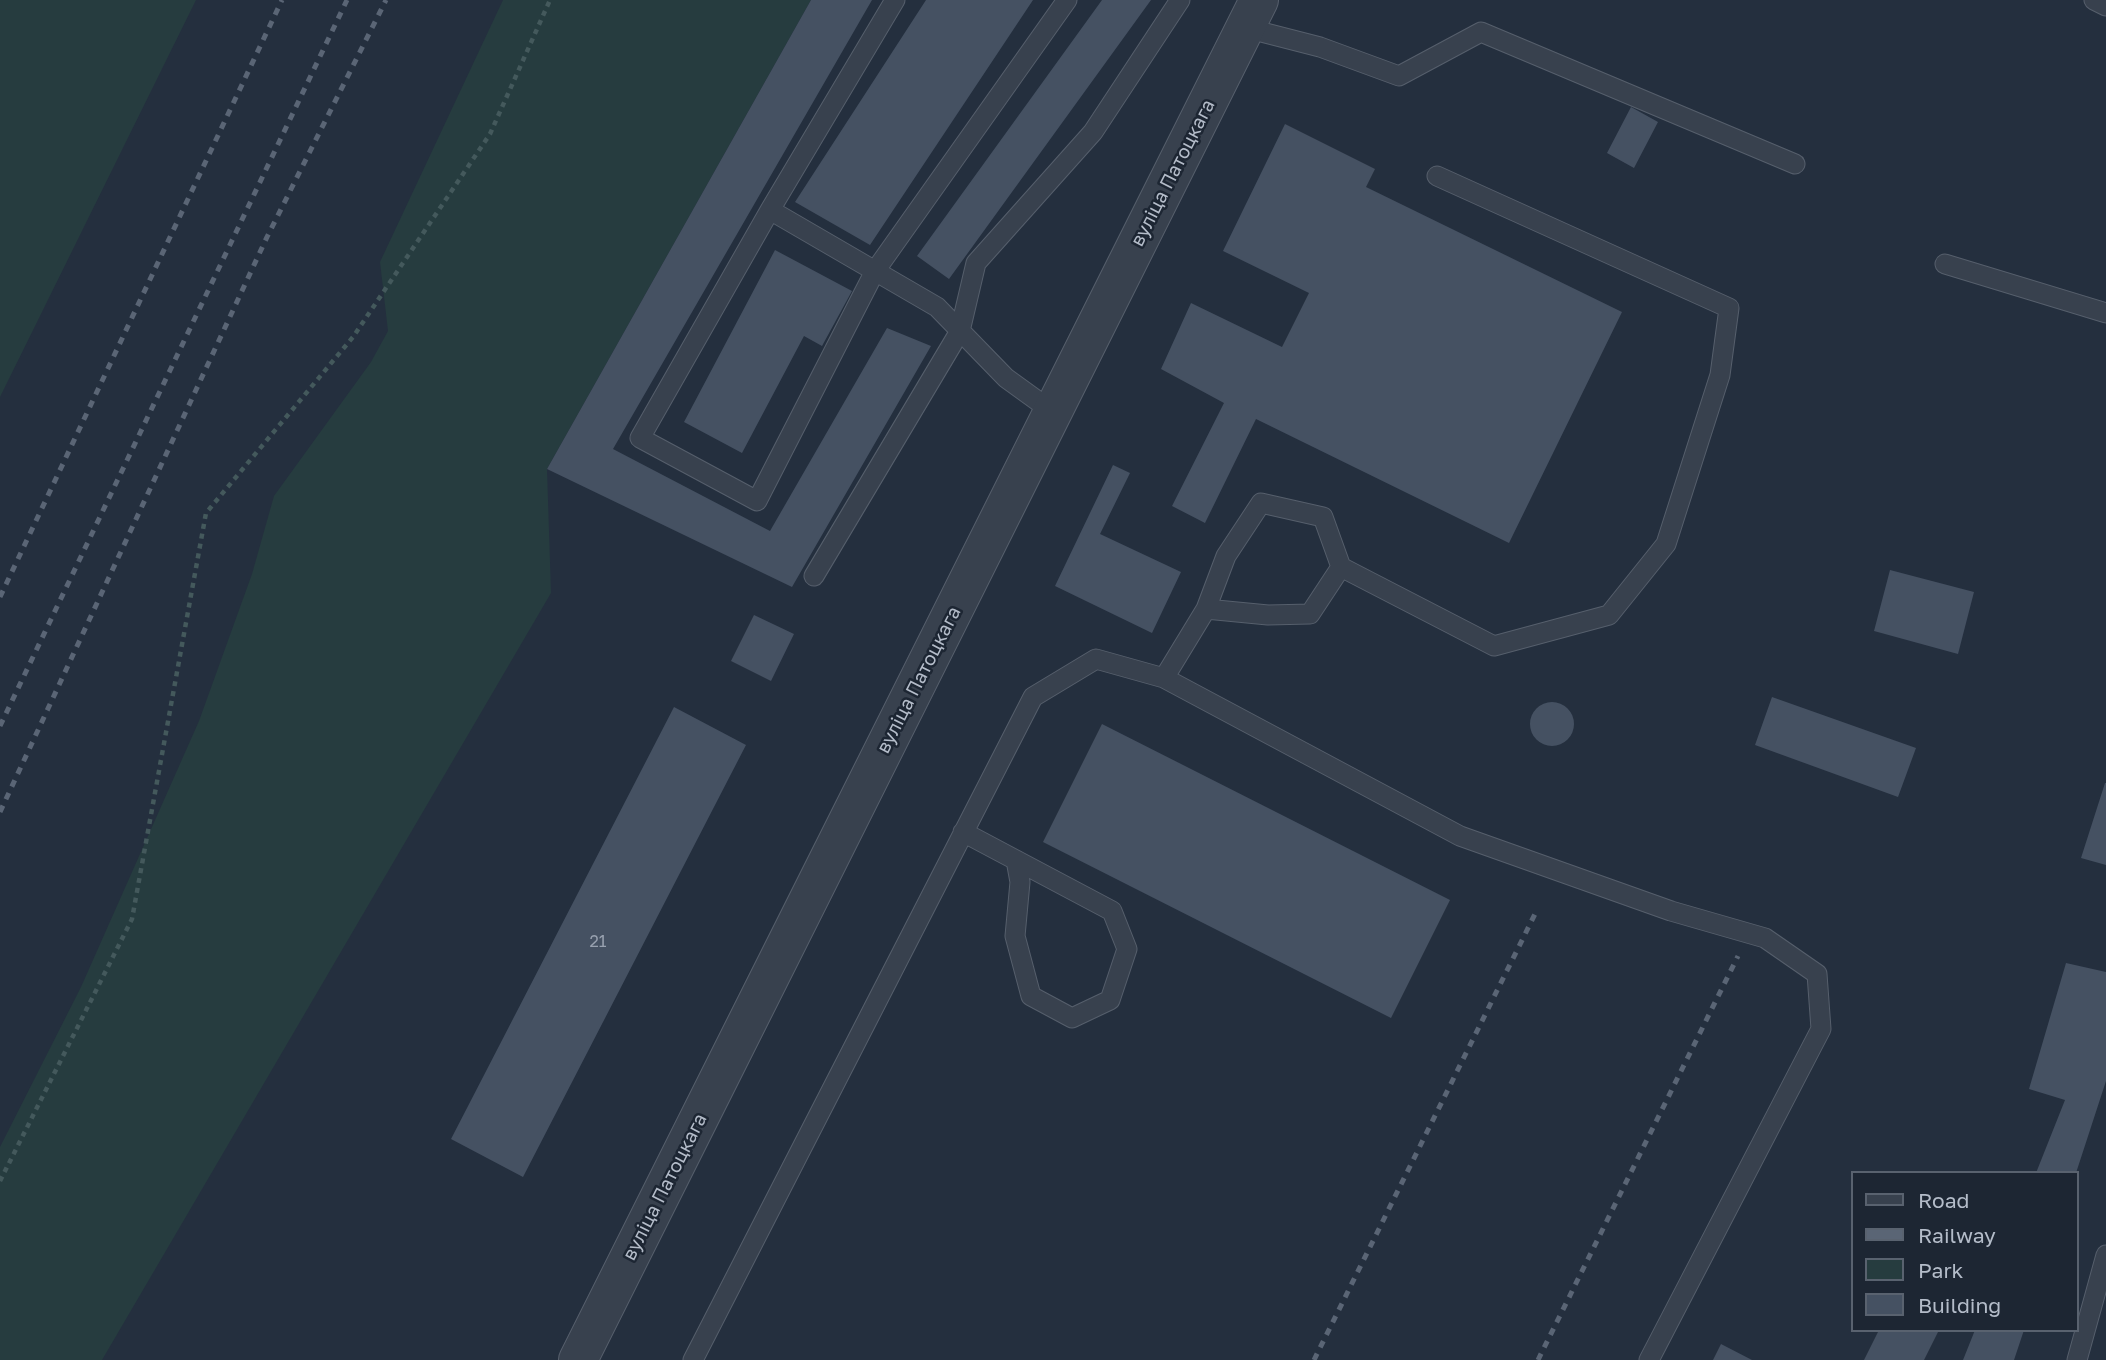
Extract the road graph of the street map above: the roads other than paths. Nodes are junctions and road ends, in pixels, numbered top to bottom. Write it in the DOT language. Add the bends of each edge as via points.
graph roads {
  1 [pos="895,0"];
  2 [pos="1067,0"];
  3 [pos="1180,0"];
  4 [pos="2094,0"];
  5 [pos="2106,6"];
  6 [pos="1253,14"];
  7 [pos="1795,164"];
  8 [pos="1437,176"];
  9 [pos="770,210"];
  10 [pos="1945,264"];
  11 [pos="875,271"];
  12 [pos="2106,313"];
  13 [pos="960,331"];
  14 [pos="1053,412"];
  15 [pos="1341,568"];
  16 [pos="814,576"];
  17 [pos="1206,609"];
  18 [pos="1164,678"];
  19 [pos="963,832"];
  20 [pos="1016,860"];
  21 [pos="2106,1255"];
  22 [pos="578,1360"];
  23 [pos="693,1360"];
  24 [pos="1649,1360"];
  25 [pos="2077,1360"];
  1 -- 9 [label="lane"];
  2 -- 11 [label="lane"];
  3 -- 13 [label="lane" via="1093,132 976,263"];
  4 -- 5 [label="lane"];
  6 -- 7 [label="lane" via="1320,47 1399,76 1481,32"];
  6 -- 14 [label="street, вуліца Патоцкага"];
  8 -- 15 [label="lane" via="1729,308 1720,375 1666,544 1609,615 1494,646"];
  9 -- 11 [label="lane"];
  9 -- 11 [label="lane" via="640,438 757,501"];
  10 -- 12 [label="lane"];
  11 -- 13 [label="lane" via="937,307"];
  13 -- 14 [label="lane" via="1006,378"];
  13 -- 16 [label="lane"];
  14 -- 22 [label="street, вуліца Патоцкага"];
  15 -- 17 [label="lane" via="1310,614"];
  15 -- 17 [label="lane" via="1323,517 1261,503 1226,556"];
  17 -- 18 [label="lane"];
  18 -- 19 [label="lane" via="1096,659 1033,697"];
  18 -- 24 [label="lane" via="1460,836 1671,911 1765,938 1817,974 1821,1029"];
  19 -- 20 [label="lane"];
  19 -- 23 [label="lane"];
  20 -- 20 [label="lane" via="1112,911 1127,949 1110,1000 1072,1018 1031,996 1015,936 1020,882"];
  21 -- 25 [label="lane"];
}
